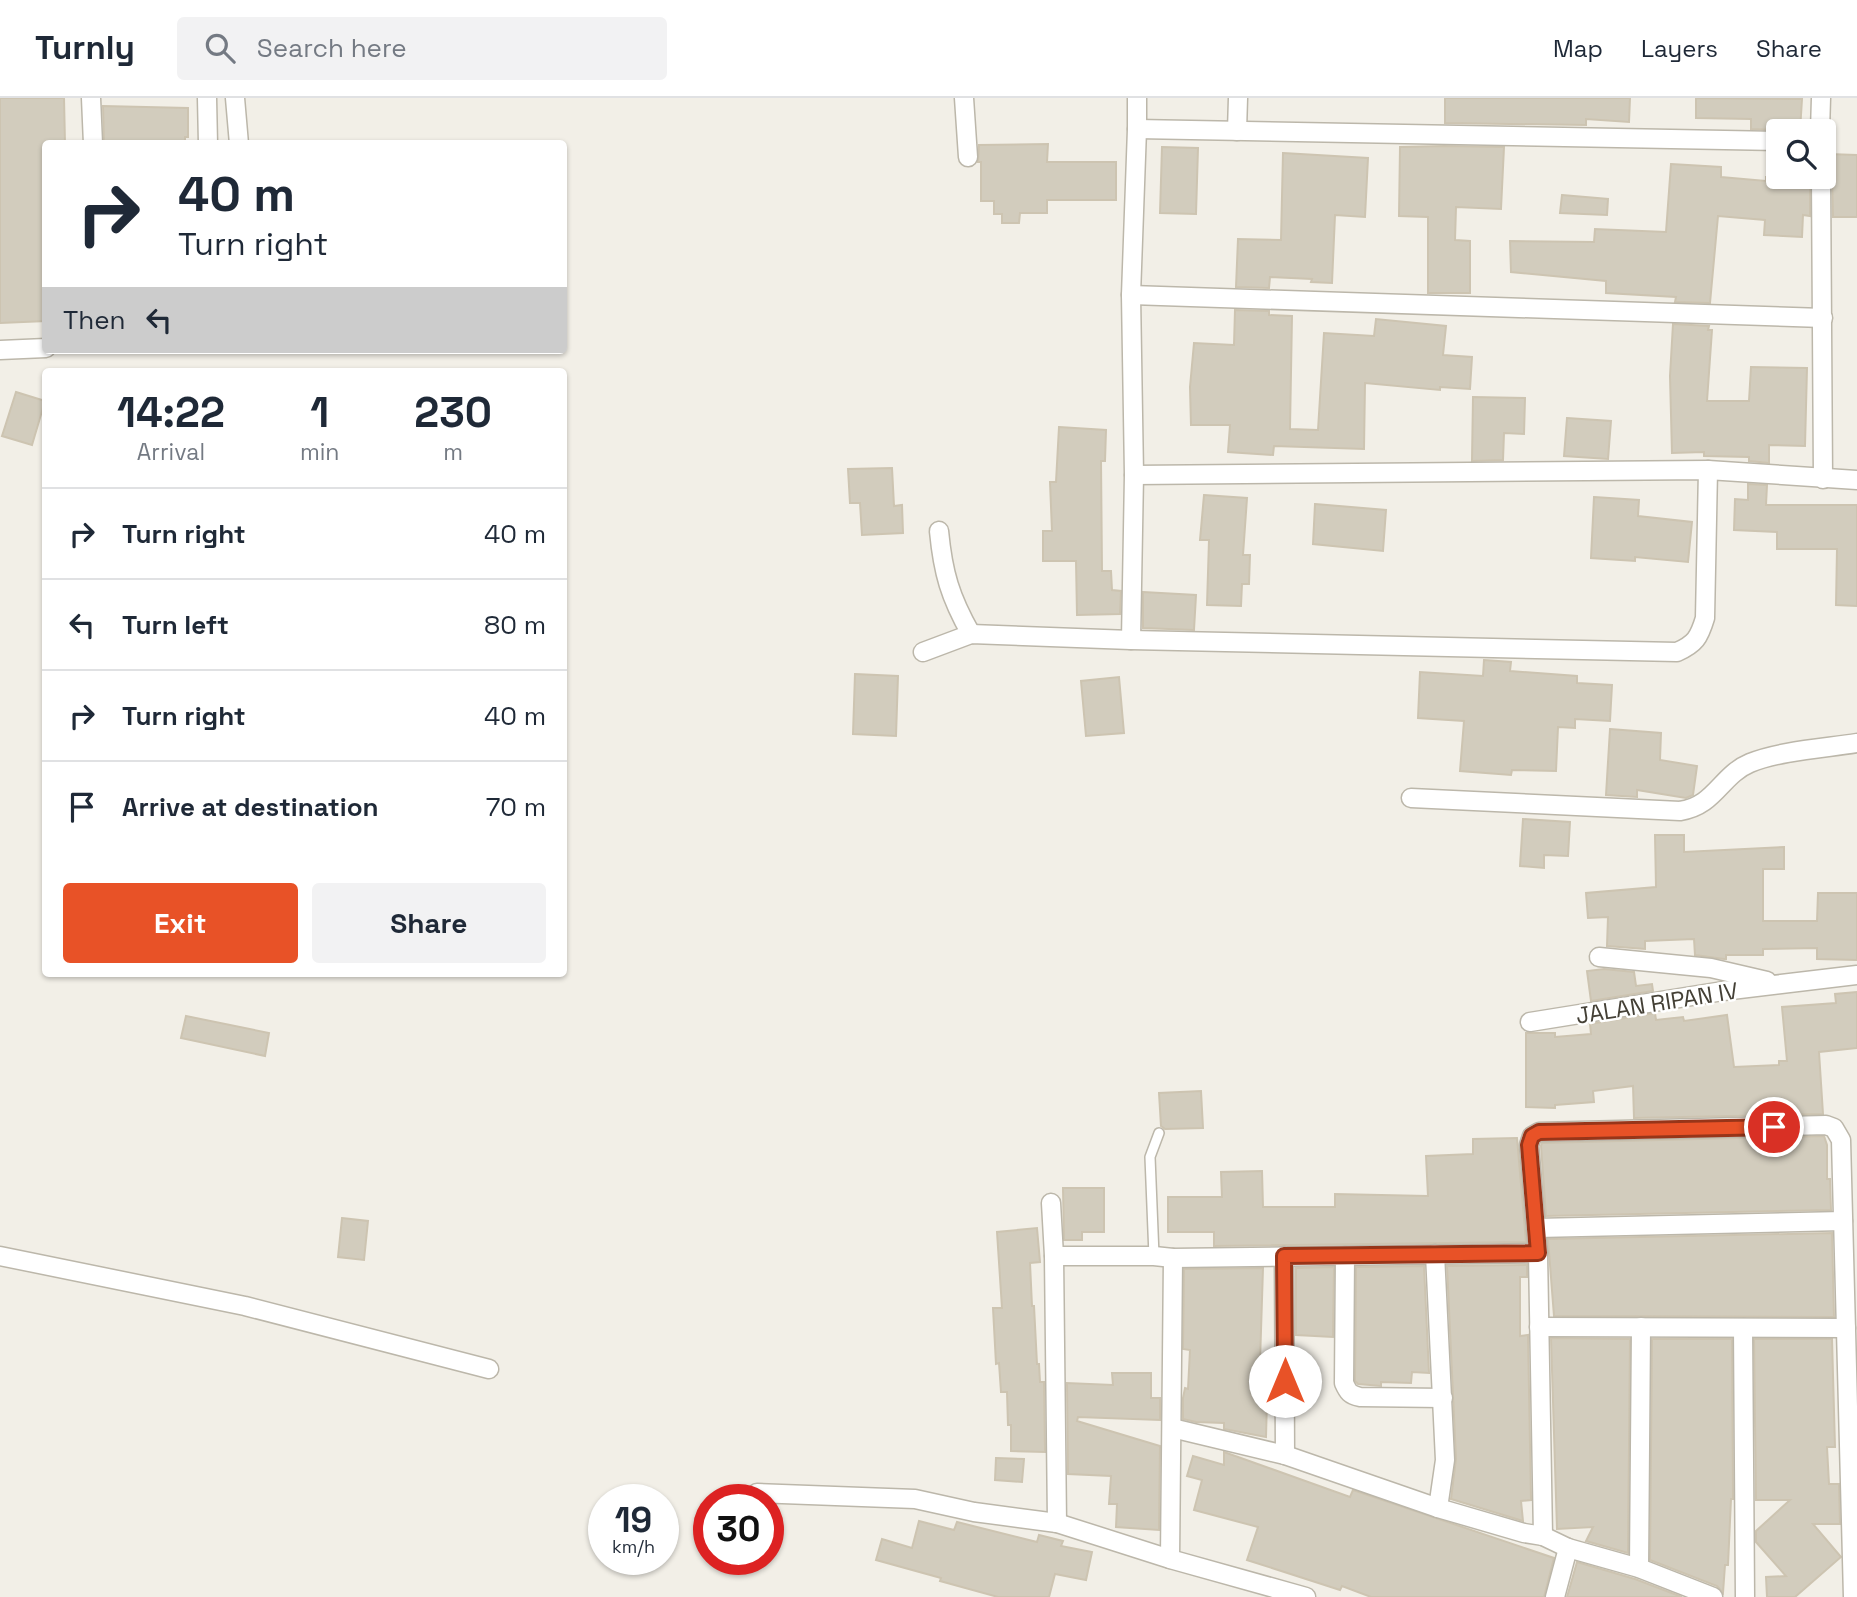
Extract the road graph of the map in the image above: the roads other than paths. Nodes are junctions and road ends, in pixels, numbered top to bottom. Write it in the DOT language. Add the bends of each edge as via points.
graph roads {
  1 [pos="91,98"];
  2 [pos="206,98"];
  3 [pos="235,98"];
  4 [pos="964,98"];
  5 [pos="1137,98"];
  6 [pos="1238,98"];
  7 [pos="1821,98"];
  8 [pos="1820,119"];
  9 [pos="1138,130"];
  10 [pos="1237,131"];
  11 [pos="93,140"];
  12 [pos="208,140"];
  13 [pos="239,140"];
  14 [pos="1766,141"];
  15 [pos="968,157"];
  16 [pos="1821,189"];
  17 [pos="1131,295"];
  18 [pos="1823,318"];
  19 [pos="42,348"];
  20 [pos="0,350"];
  21 [pos="1708,470"];
  22 [pos="1133,475"];
  23 [pos="1823,479"];
  24 [pos="1857,480"];
  25 [pos="939,531"];
  26 [pos="971,634"];
  27 [pos="1131,639"];
  28 [pos="923,652"];
  29 [pos="1857,743"];
  30 [pos="1411,798"];
  31 [pos="1599,957"];
  32 [pos="1857,975"];
  33 [pos="1784,984"];
  34 [pos="1530,1023"];
  35 [pos="1159,1133"];
  36 [pos="1051,1203"];
  37 [pos="1843,1221"];
  38 [pos="1536,1228"];
  39 [pos="1538,1253"];
  40 [pos="1436,1254"];
  41 [pos="0,1256"];
  42 [pos="1054,1256"];
  43 [pos="1154,1256"];
  44 [pos="1284,1256"];
  45 [pos="1345,1256"];
  46 [pos="1172,1258"];
  47 [pos="1539,1327"];
  48 [pos="1642,1327"];
  49 [pos="1743,1328"];
  50 [pos="1846,1328"];
  51 [pos="489,1369"];
  52 [pos="1852,1380"];
  53 [pos="1443,1398"];
  54 [pos="1172,1429"];
  55 [pos="1285,1455"];
  56 [pos="784,1494"];
  57 [pos="1438,1508"];
  58 [pos="1057,1523"];
  59 [pos="1543,1536"];
  60 [pos="1568,1548"];
  61 [pos="1170,1559"];
  62 [pos="1639,1568"];
  63 [pos="1306,1597"];
  64 [pos="1555,1597"];
  65 [pos="1713,1597"];
  66 [pos="1745,1597"];
  67 [pos="1853,1597"];
  1 -- 11 [label="street"];
  2 -- 12 [label="street"];
  3 -- 13 [label="street"];
  4 -- 15 [label="street"];
  5 -- 9 [label="street"];
  6 -- 10 [label="street"];
  7 -- 8 [label="street"];
  9 -- 10 [label="street"];
  9 -- 17 [label="street"];
  10 -- 14 [label="street"];
  16 -- 18 [label="street"];
  17 -- 18 [label="street"];
  17 -- 22 [label="street"];
  18 -- 23 [label="street"];
  19 -- 20 [label="street"];
  21 -- 22 [label="street"];
  21 -- 23 [label="street"];
  21 -- 27 [label="street" via="1705,618 1692,645 1676,652"];
  22 -- 27 [label="street"];
  23 -- 24 [label="street"];
  25 -- 26 [label="street" via="954,604"];
  26 -- 27 [label="street"];
  26 -- 28 [label="street"];
  29 -- 30 [label="street" via="1749,764 1704,804 1680,811"];
  31 -- 33 [label="street, JALAN RIPAN IV" via="1711,968"];
  32 -- 33 [label="street, JALAN RIPAN IV"];
  33 -- 34 [label="street, JALAN RIPAN IV"];
  35 -- 43 [label="lane" via="1150,1157"];
  36 -- 42 [label="street"];
  37 -- 38 [label="street"];
  37 -- 38 [label="street" via="1841,1140 1834,1128 1826,1125 1539,1132 1529,1145"];
  37 -- 50 [label="street"];
  38 -- 39 [label="street"];
  39 -- 40 [label="street"];
  39 -- 47 [label="street"];
  40 -- 45 [label="street"];
  40 -- 53 [label="street"];
  41 -- 51 [label="street" via="245,1306"];
  42 -- 43 [label="street"];
  42 -- 58 [label="street"];
  43 -- 46 [label="street"];
  44 -- 45 [label="street"];
  44 -- 46 [label="street"];
  44 -- 55 [label="street"];
  45 -- 53 [label="street" via="1347,1391 1360,1397"];
  46 -- 54 [label="street"];
  47 -- 48 [label="street"];
  47 -- 59 [label="street"];
  48 -- 49 [label="street"];
  48 -- 62 [label="street"];
  49 -- 50 [label="street"];
  49 -- 66 [label="street"];
  50 -- 52 [label="street"];
  52 -- 67 [label="street"];
  53 -- 57 [label="street" via="1445,1460"];
  54 -- 55 [label="street"];
  54 -- 61 [label="street"];
  55 -- 57 [label="street"];
  56 -- 58 [label="street" via="915,1499"];
  57 -- 59 [label="street"];
  58 -- 61 [label="street"];
  59 -- 60 [label="street"];
  60 -- 62 [label="street"];
  60 -- 64 [label="street"];
  61 -- 63 [label="street"];
  62 -- 65 [label="street"];
}
